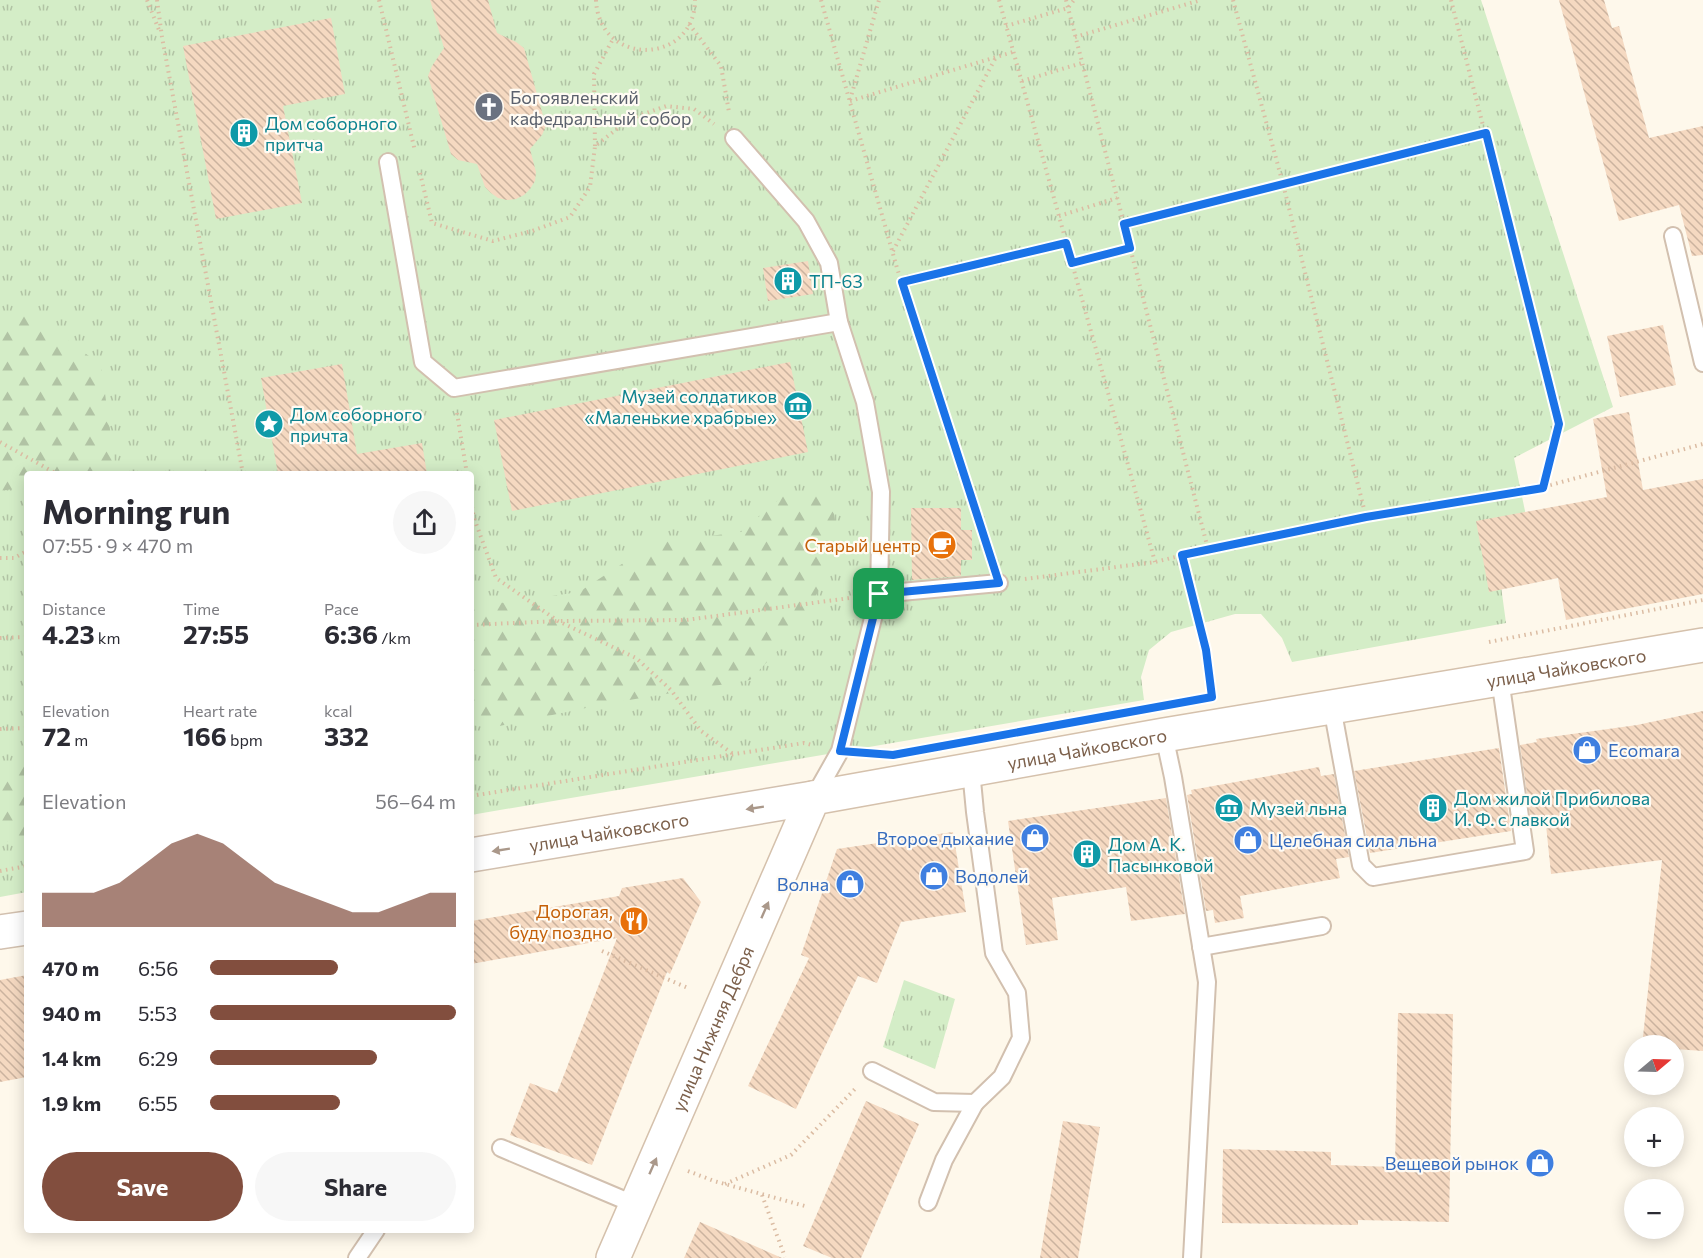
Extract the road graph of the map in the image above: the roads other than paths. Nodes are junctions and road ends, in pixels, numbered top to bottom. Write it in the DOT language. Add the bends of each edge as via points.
graph roads {
  1 [pos="734,138"];
  2 [pos="388,162"];
  3 [pos="1673,236"];
  4 [pos="839,322"];
  5 [pos="1703,363"];
  6 [pos="999,583"];
  7 [pos="879,594"];
  8 [pos="1703,645"];
  9 [pos="1500,679"];
  10 [pos="1332,707"];
  11 [pos="1164,735"];
  12 [pos="972,770"];
  13 [pos="813,798"];
  14 [pos="474,854"];
  15 [pos="1322,926"];
  16 [pos="24,928"];
  17 [pos="0,932"];
  18 [pos="1201,947"];
  19 [pos="872,1071"];
  20 [pos="975,1103"];
  21 [pos="501,1148"];
  22 [pos="928,1202"];
  23 [pos="636,1205"];
  24 [pos="373,1233"];
  25 [pos="357,1258"];
  26 [pos="613,1258"];
  27 [pos="1192,1258"];
  1 -- 4 [label="lane" via="806,221 829,263"];
  2 -- 4 [label="lane" via="423,362 454,388"];
  3 -- 5 [label="lane"];
  4 -- 7 [label="lane" via="865,402 881,492"];
  6 -- 7 [label="lane"];
  7 -- 13 [label="lane" via="840,751"];
  8 -- 9 [label="main road, улица Чайковского"];
  9 -- 10 [label="main road, улица Чайковского"];
  9 -- 10 [label="lane" via="1525,851 1372,877 1361,865"];
  10 -- 11 [label="main road, улица Чайковского"];
  11 -- 12 [label="main road, улица Чайковского"];
  11 -- 18 [label="lane"];
  12 -- 13 [label="main road, улица Чайковского"];
  12 -- 20 [label="lane" via="994,953 1017,993 1021,1038 1002,1077"];
  13 -- 14 [label="main road, улица Чайковского, one-way"];
  23 -- 13 [label="main road, улица Нижняя Дебря, one-way"];
  15 -- 18 [label="lane"];
  16 -- 17 [label="main road"];
  18 -- 27 [label="lane" via="1207,982"];
  19 -- 20 [label="lane" via="934,1102"];
  20 -- 22 [label="lane" via="944,1160"];
  21 -- 23 [label="lane"];
  23 -- 26 [label="main road, улица Нижняя Дебря"];
  24 -- 25 [label="lane"];
}
